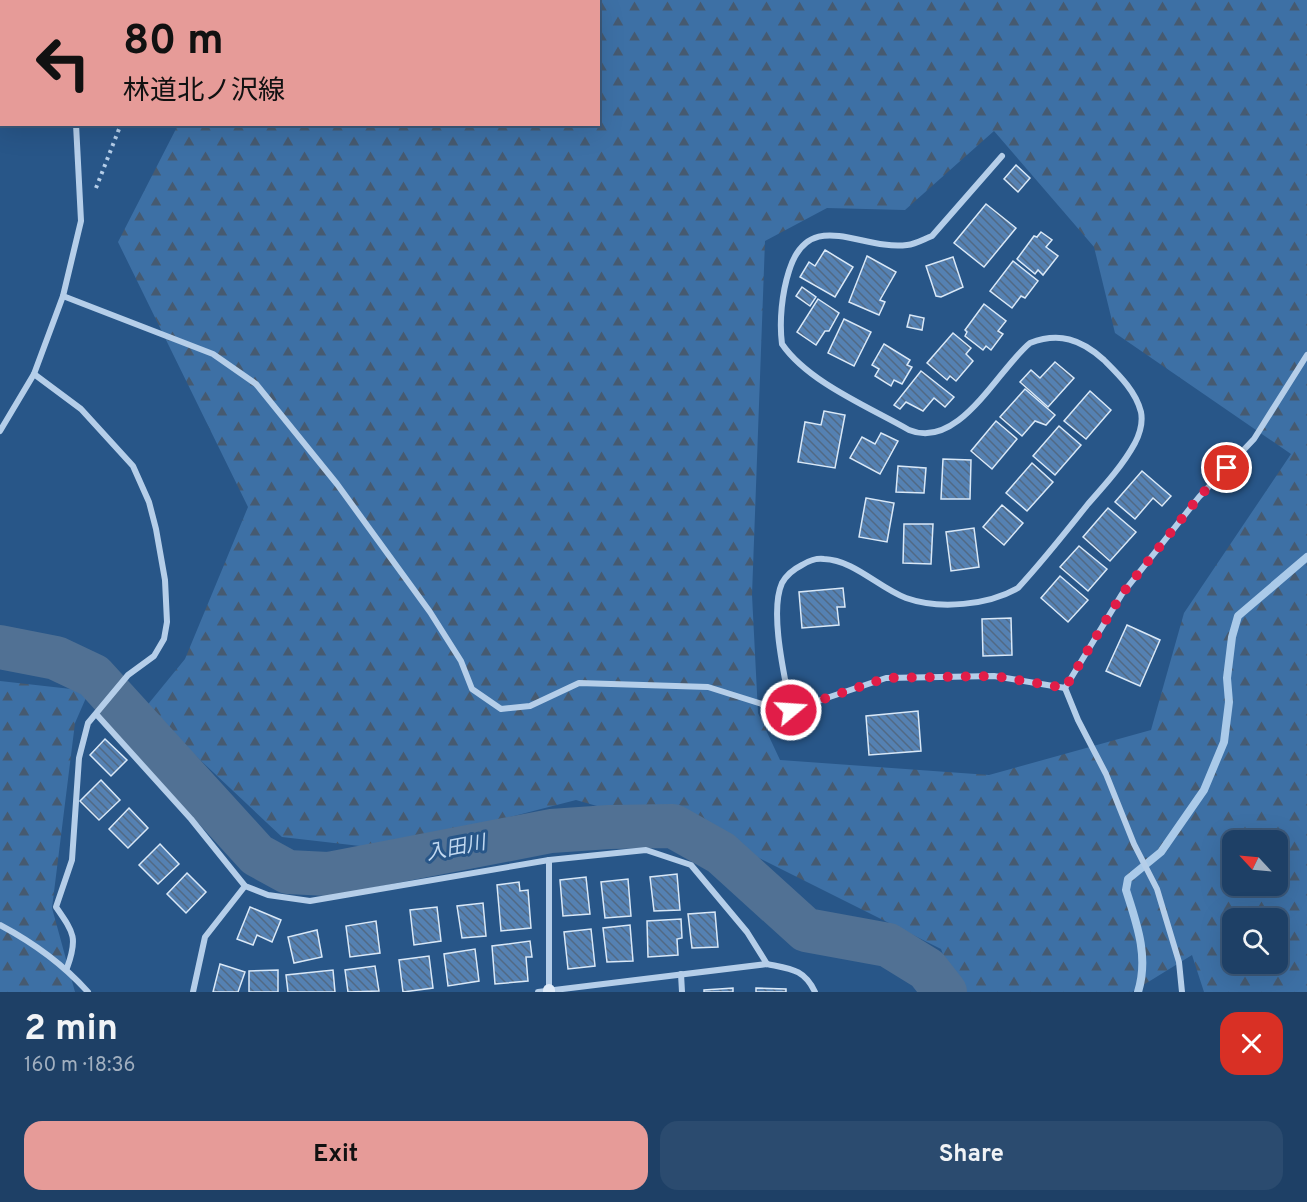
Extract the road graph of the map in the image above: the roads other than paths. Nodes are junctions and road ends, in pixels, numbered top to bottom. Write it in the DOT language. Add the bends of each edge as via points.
graph roads {
  1 [pos="76,126"];
  2 [pos="1002,156"];
  3 [pos="63,296"];
  4 [pos="1307,355"];
  5 [pos="34,374"];
  6 [pos="0,431"];
  7 [pos="1065,688"];
  8 [pos="791,710"];
  9 [pos="98,713"];
  10 [pos="549,860"];
  11 [pos="245,886"];
  12 [pos="0,925"];
  13 [pos="767,964"];
  14 [pos="67,968"];
  15 [pos="681,974"];
  16 [pos="545,991"];
  17 [pos="88,992"];
  18 [pos="192,992"];
  19 [pos="681,992"];
  20 [pos="815,992"];
  21 [pos="1182,992"];
  1 -- 3 [label="street" via="81,221"];
  2 -- 8 [label="street" via="940,228 917,243 892,244 828,234 805,243 794,255 786,281 782,344 804,368 826,382 909,430 924,433 959,421 1030,343 1060,336 1096,353 1119,375 1141,412 1140,431 1122,464 1038,566 1018,588 1004,596 964,603 932,603 905,598 860,573 824,559 809,561 793,570 782,584 777,603"];
  3 -- 5 [label="street"];
  3 -- 8 [label="street" via="213,354 256,384 337,484 430,612 461,661 472,689 501,709 530,706 579,682 708,687"];
  4 -- 7 [label="street" via="1254,439 1199,497 1122,594"];
  5 -- 6 [label="street"];
  5 -- 9 [label="street" via="81,410 133,466 149,502 165,580 164,639 153,656 128,675"];
  7 -- 8 [label="street" via="994,676 886,678"];
  7 -- 21 [label="street" via="1157,889 1179,962"];
  9 -- 11 [label="street"];
  9 -- 14 [label="street" via="88,723 79,758 72,860 56,908 73,931 75,947"];
  10 -- 11 [label="street" via="310,901 268,895"];
  10 -- 13 [label="street" via="646,850 691,865 747,932"];
  10 -- 16 [label="street"];
  11 -- 18 [label="street" via="205,937"];
  12 -- 14 [label="street" via="34,943"];
  13 -- 15 [label="street"];
  13 -- 20 [label="street" via="808,977"];
  14 -- 17 [label="street"];
  15 -- 16 [label="street"];
  15 -- 19 [label="street"];
}
